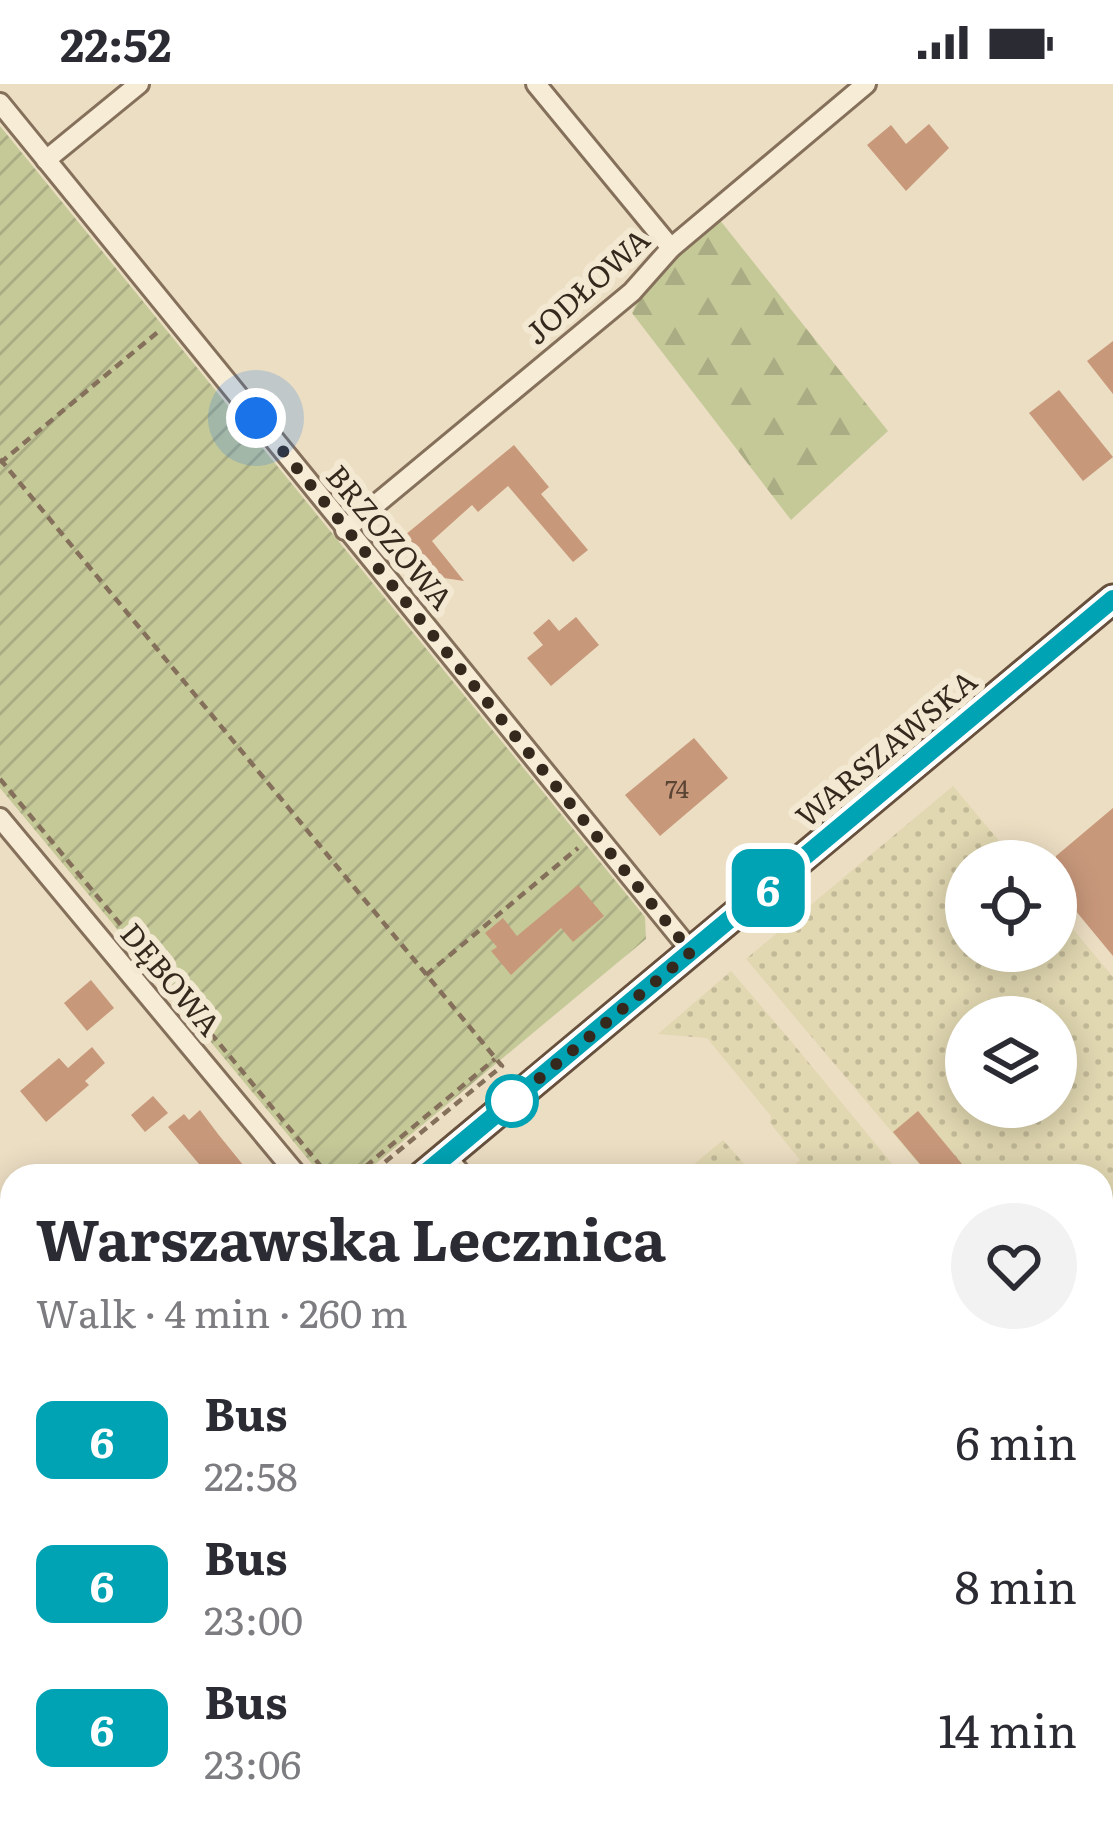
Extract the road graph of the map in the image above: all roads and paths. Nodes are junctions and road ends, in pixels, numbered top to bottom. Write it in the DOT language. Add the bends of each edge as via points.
graph roads {
  1 [pos="139,84"];
  2 [pos="536,84"];
  3 [pos="866,84"];
  4 [pos="0,103"];
  5 [pos="46,160"];
  6 [pos="671,248"];
  7 [pos="159,331"];
  8 [pos="1,461"];
  9 [pos="345,530"];
  10 [pos="1113,599"];
  11 [pos="0,779"];
  12 [pos="0,818"];
  13 [pos="580,846"];
  14 [pos="691,952"];
  15 [pos="426,975"];
  16 [pos="495,1059"];
  17 [pos="288,1164"];
  18 [pos="318,1164"];
  19 [pos="368,1164"];
  20 [pos="383,1164"];
  21 [pos="457,1164"];
  1 -- 5 [label="street"];
  2 -- 6 [label="street"];
  3 -- 6 [label="street, JODŁOWA"];
  4 -- 5 [label="street, BRZOZOWA"];
  5 -- 9 [label="street, BRZOZOWA"];
  6 -- 9 [label="street, JODŁOWA" via="632,292"];
  7 -- 8 [label="path"];
  8 -- 15 [label="path"];
  9 -- 14 [label="street, BRZOZOWA"];
  10 -- 14 [label="main road, WARSZAWSKA"];
  11 -- 18 [label="path"];
  12 -- 17 [label="street, DĘBOWA"];
  13 -- 15 [label="path"];
  14 -- 21 [label="main road, WARSZAWSKA"];
  15 -- 16 [label="path"];
  16 -- 19 [label="path"];
  16 -- 20 [label="path" via="502,1066"];
}
